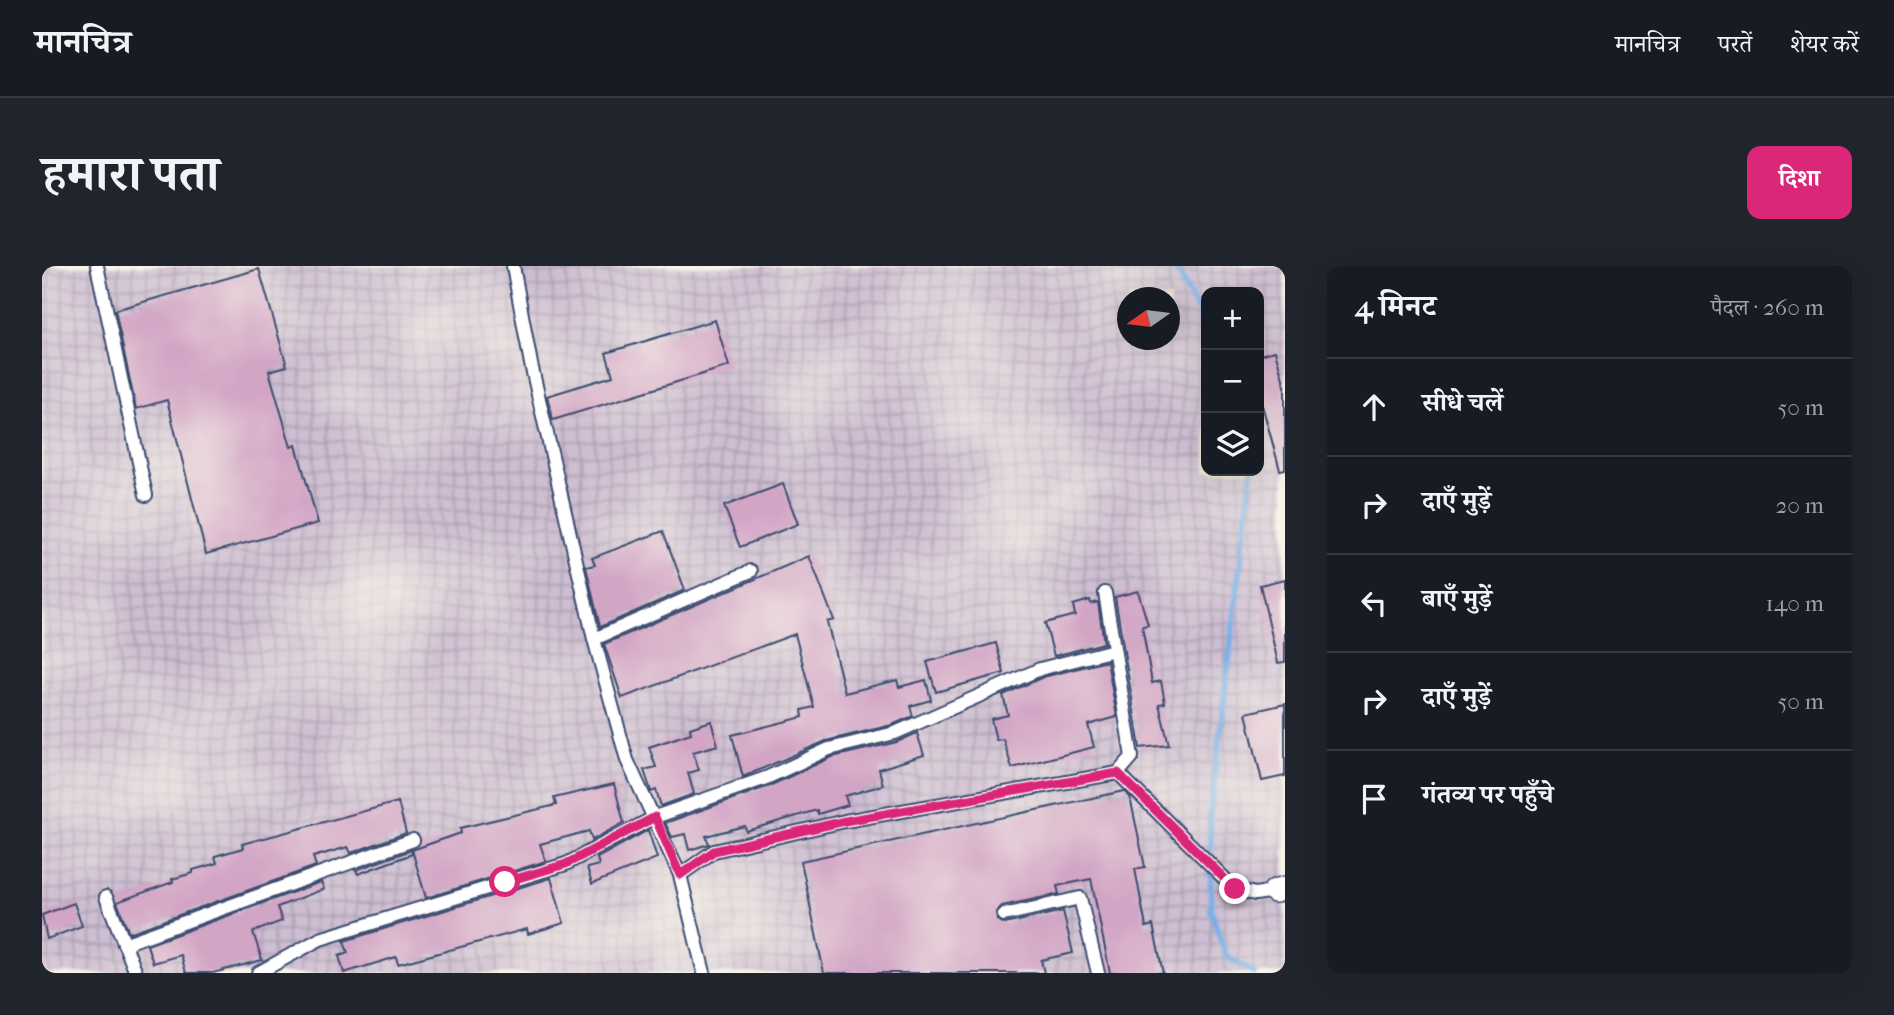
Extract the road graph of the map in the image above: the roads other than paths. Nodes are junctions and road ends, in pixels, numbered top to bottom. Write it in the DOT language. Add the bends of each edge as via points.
graph roads {
  1 [pos="97,266"];
  2 [pos="513,266"];
  3 [pos="146,495"];
  4 [pos="751,571"];
  5 [pos="1105,593"];
  6 [pos="594,639"];
  7 [pos="1114,650"];
  8 [pos="1118,773"];
  9 [pos="655,817"];
  10 [pos="413,840"];
  11 [pos="680,875"];
  12 [pos="1280,890"];
  13 [pos="106,897"];
  14 [pos="1004,915"];
  15 [pos="124,944"];
  16 [pos="136,973"];
  17 [pos="258,973"];
  18 [pos="704,973"];
  19 [pos="1098,973"];
  1 -- 3 [label="lane"];
  2 -- 6 [label="lane"];
  4 -- 6 [label="lane"];
  5 -- 7 [label="lane"];
  6 -- 9 [label="lane" via="626,760"];
  7 -- 8 [label="lane" via="1132,757"];
  7 -- 9 [label="lane" via="1040,669 895,733 829,750"];
  8 -- 11 [label="lane" via="845,821 714,851"];
  8 -- 12 [label="lane" via="1235,889 1255,894"];
  9 -- 11 [label="lane"];
  9 -- 17 [label="lane" via="566,864 320,939"];
  10 -- 15 [label="lane"];
  11 -- 18 [label="lane"];
  13 -- 15 [label="lane"];
  14 -- 19 [label="lane" via="1080,898"];
  15 -- 16 [label="lane"];
}
